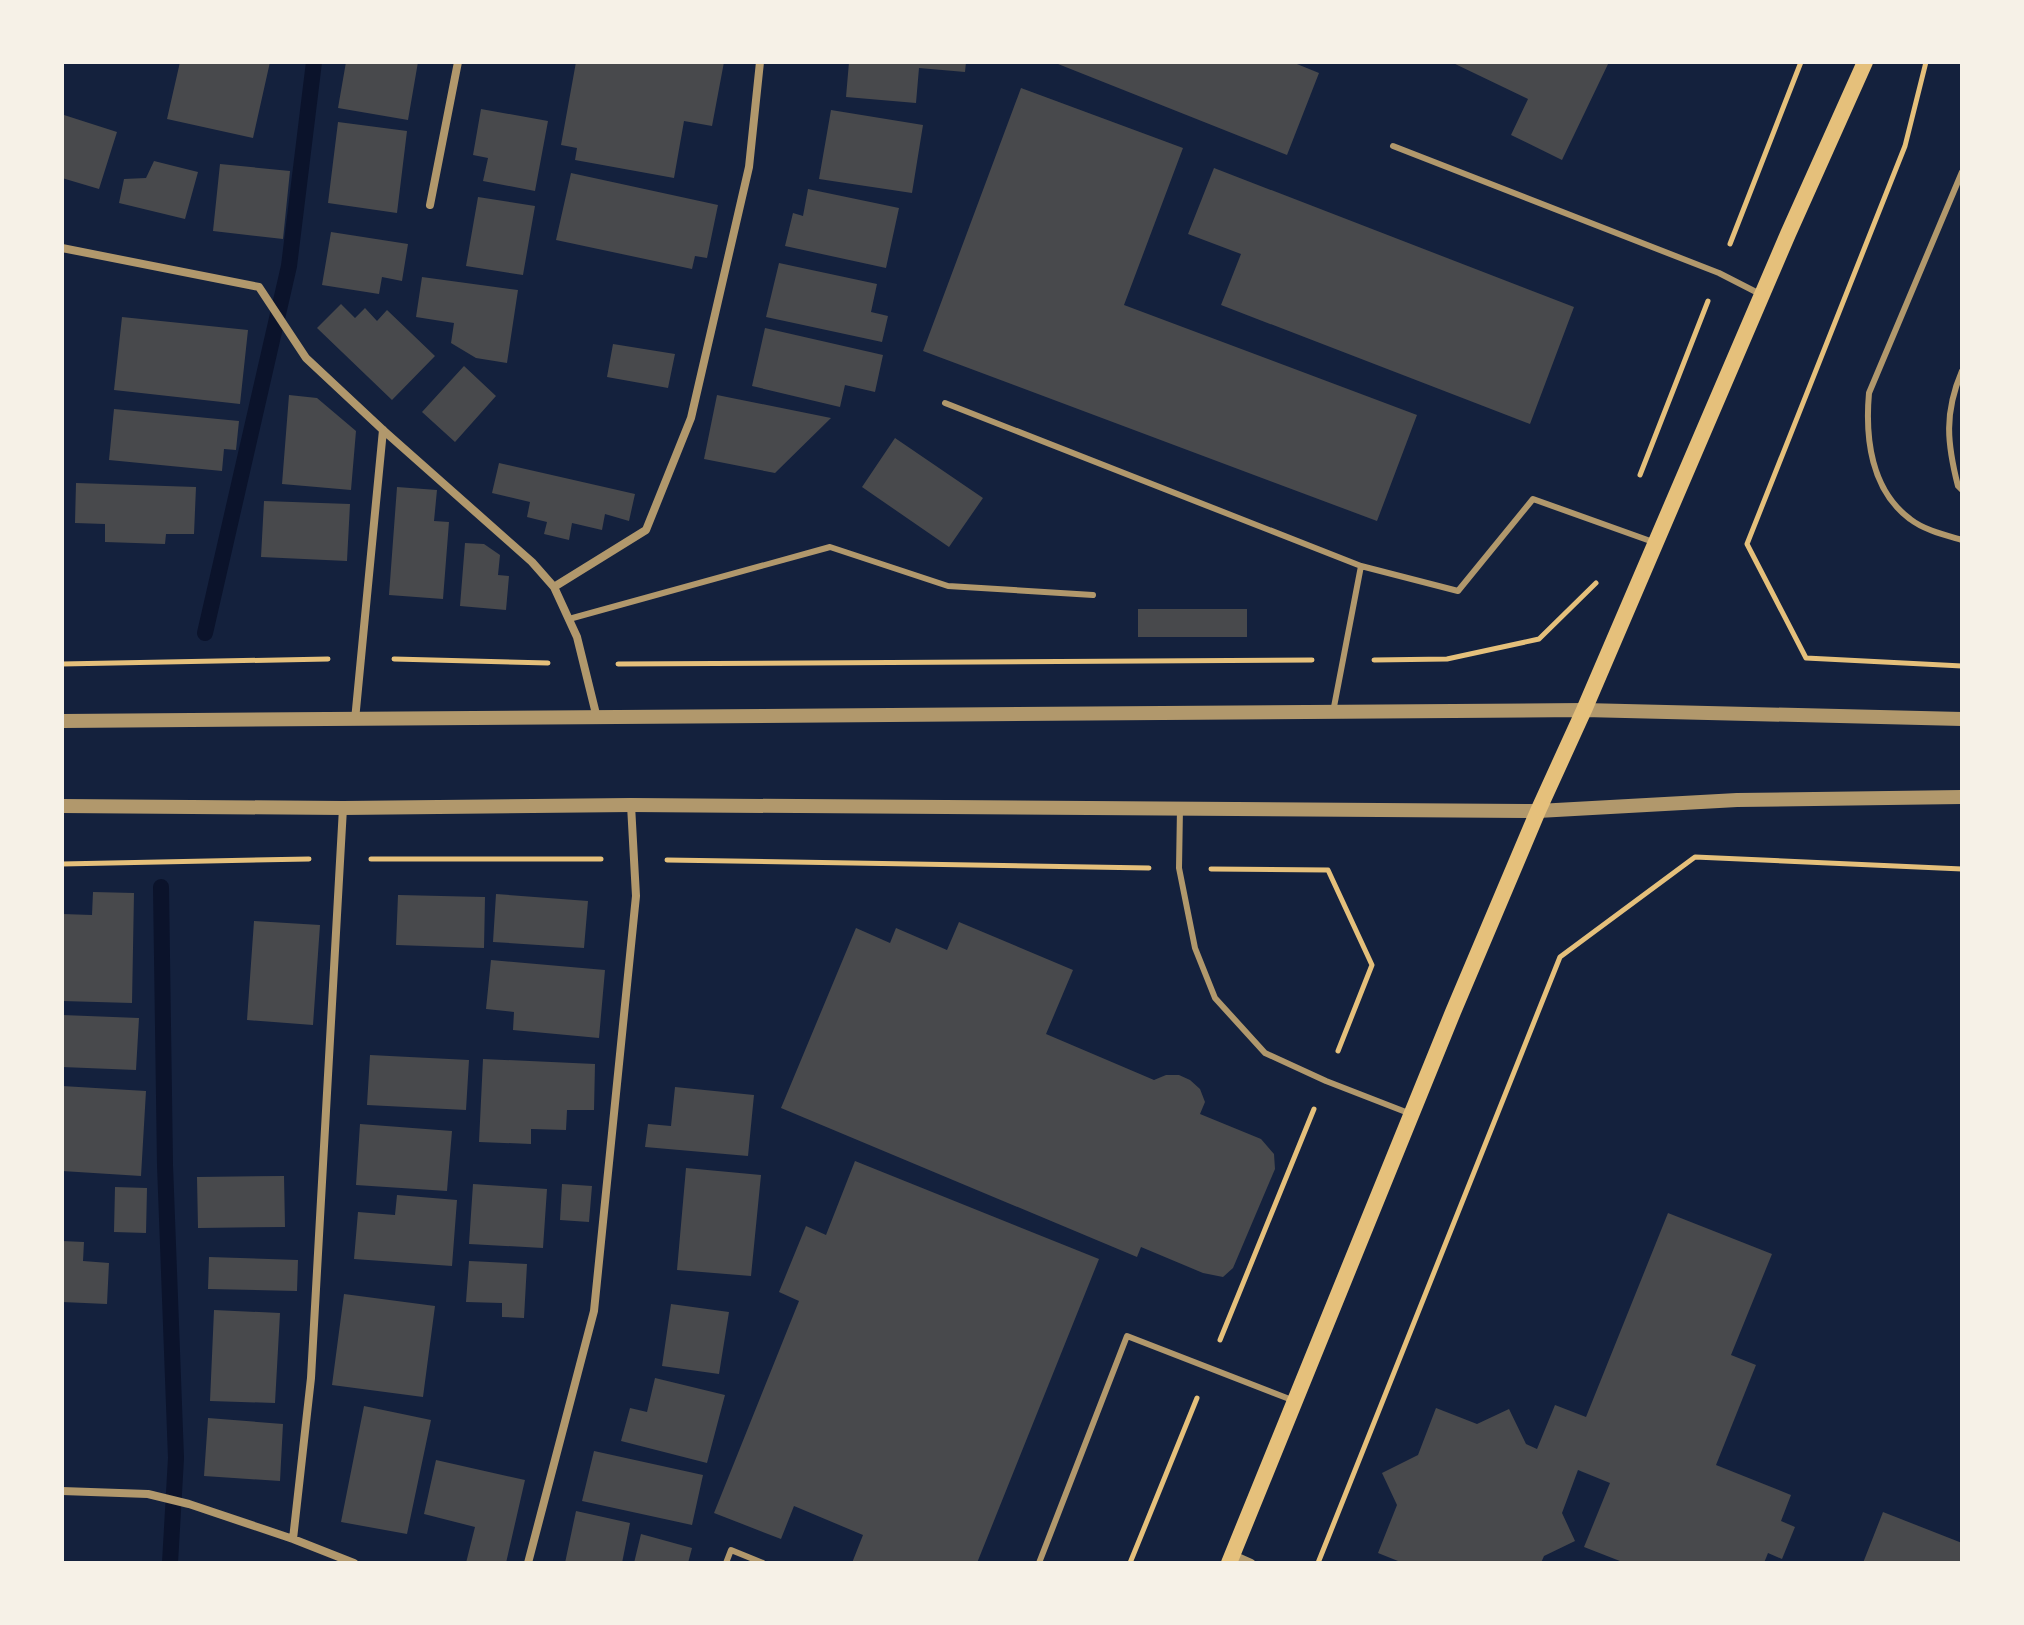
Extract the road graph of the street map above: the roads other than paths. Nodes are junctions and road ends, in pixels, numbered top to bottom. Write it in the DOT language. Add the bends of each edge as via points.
graph roads {
  1 [pos="458,62"];
  2 [pos="760,62"];
  3 [pos="1865,62"];
  4 [pos="1393,146"];
  5 [pos="1962,172"];
  6 [pos="430,205"];
  7 [pos="62,248"];
  8 [pos="1761,295"];
  9 [pos="1962,371"];
  10 [pos="945,403"];
  11 [pos="383,430"];
  12 [pos="1962,490"];
  13 [pos="1962,540"];
  14 [pos="1656,543"];
  15 [pos="1361,566"];
  16 [pos="554,587"];
  17 [pos="1093,595"];
  18 [pos="569,619"];
  19 [pos="1584,710"];
  20 [pos="1333,712"];
  21 [pos="597,718"];
  22 [pos="1962,719"];
  23 [pos="355,720"];
  24 [pos="62,721"];
  25 [pos="1962,799"];
  26 [pos="631,805"];
  27 [pos="62,806"];
  28 [pos="343,808"];
  29 [pos="1180,808"];
  30 [pos="1538,811"];
  31 [pos="1412,1114"];
  32 [pos="1295,1401"];
  33 [pos="62,1491"];
  34 [pos="293,1539"];
  35 [pos="1231,1559"];
  36 [pos="354,1563"];
  37 [pos="528,1563"];
  38 [pos="726,1563"];
  39 [pos="763,1563"];
  40 [pos="1039,1563"];
  41 [pos="1251,1563"];
  1 -- 6 [label="street"];
  2 -- 16 [label="street" via="749,167 691,418 646,530"];
  3 -- 8 [label="main road"];
  4 -- 8 [label="lane" via="1719,273"];
  5 -- 13 [label="lane" via="1869,393 1867,423 1886,495 1911,520"];
  7 -- 11 [label="street" via="259,287 306,358"];
  8 -- 14 [label="main road"];
  9 -- 12 [label="lane" via="1948,423 1949,450"];
  10 -- 15 [label="lane"];
  11 -- 16 [label="street"];
  11 -- 23 [label="street"];
  14 -- 15 [label="lane" via="1533,499 1458,591"];
  14 -- 19 [label="main road"];
  15 -- 20 [label="lane"];
  16 -- 18 [label="street"];
  17 -- 18 [label="lane" via="948,586 830,547"];
  18 -- 21 [label="street"];
  19 -- 20 [label="street"];
  19 -- 22 [label="street"];
  19 -- 30 [label="main road"];
  20 -- 21 [label="street"];
  21 -- 23 [label="street"];
  23 -- 24 [label="street"];
  25 -- 30 [label="street" via="1737,800"];
  26 -- 28 [label="street"];
  26 -- 29 [label="street"];
  26 -- 37 [label="street" via="636,896 594,1311"];
  27 -- 28 [label="street"];
  28 -- 34 [label="street" via="311,1378"];
  29 -- 30 [label="street"];
  29 -- 31 [label="lane" via="1179,868 1195,948 1215,998 1265,1053"];
  30 -- 31 [label="main road"];
  31 -- 32 [label="main road"];
  32 -- 35 [label="main road"];
  32 -- 40 [label="lane" via="1127,1336"];
  33 -- 34 [label="street" via="148,1494"];
  34 -- 36 [label="street"];
  35 -- 41 [label="street"];
  38 -- 39 [label="lane" via="731,1550"];
}
